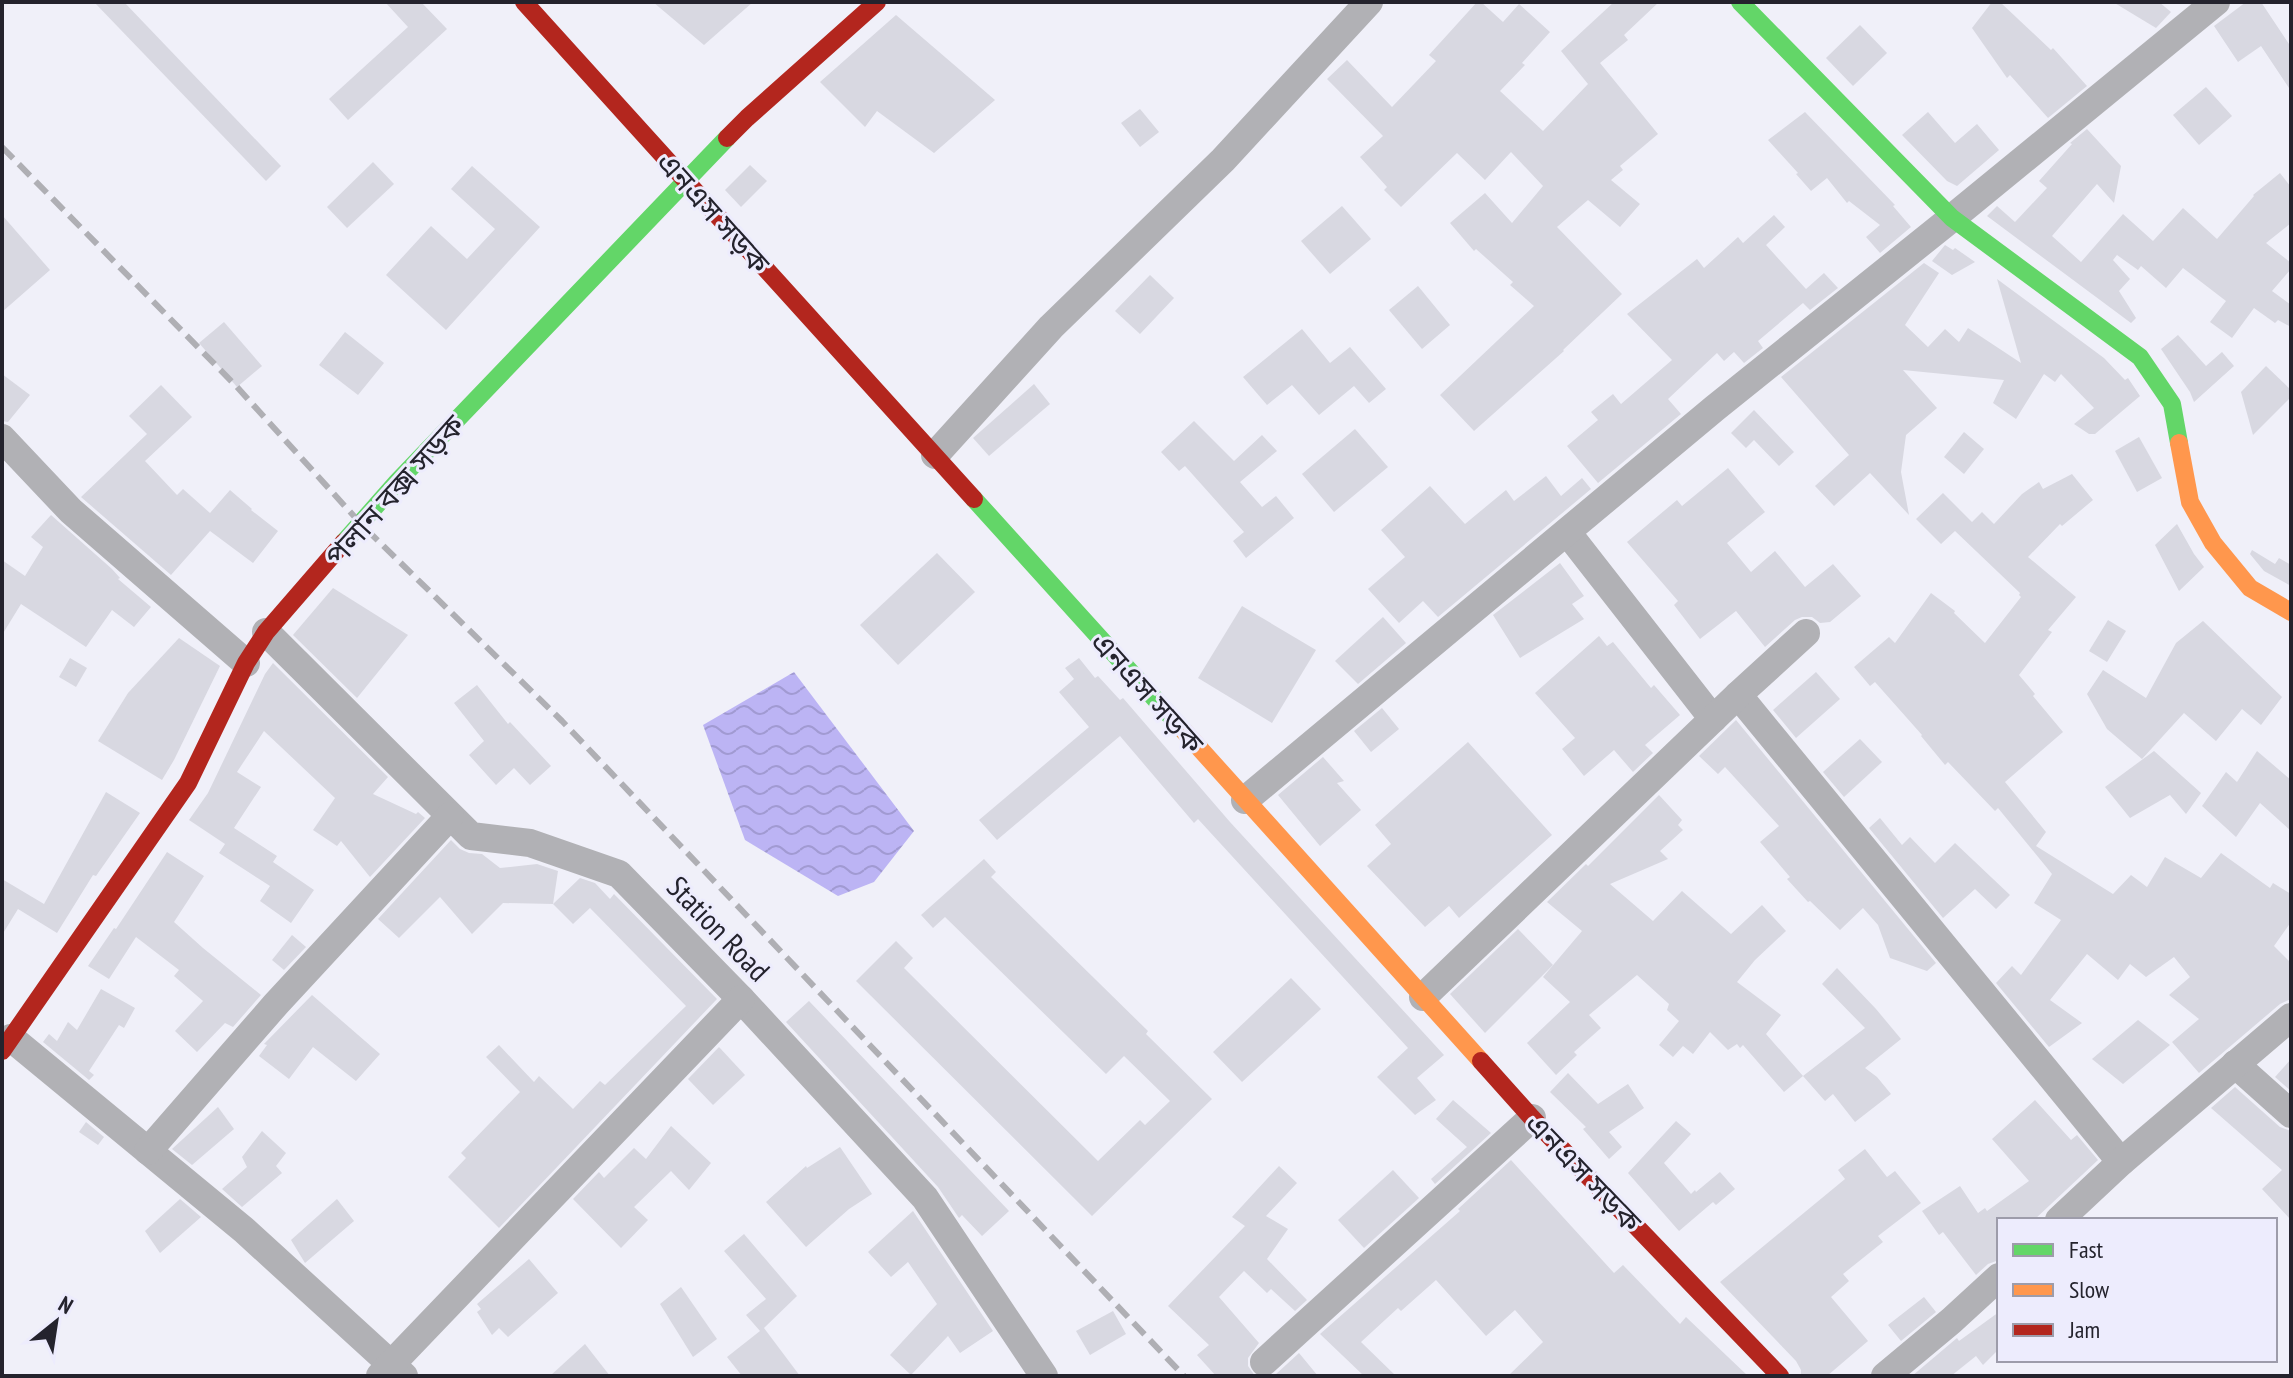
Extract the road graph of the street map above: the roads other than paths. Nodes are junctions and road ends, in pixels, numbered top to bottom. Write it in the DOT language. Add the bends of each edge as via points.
graph roads {
  1 [pos="877,2"];
  2 [pos="1369,2"];
  3 [pos="1740,2"];
  4 [pos="2216,2"];
  5 [pos="533,5"];
  6 [pos="687,181"];
  7 [pos="1952,218"];
  8 [pos="2,438"];
  9 [pos="935,455"];
  10 [pos="1567,532"];
  11 [pos="2291,612"];
  12 [pos="266,632"];
  13 [pos="1806,633"];
  14 [pos="246,663"];
  15 [pos="1738,695"];
  16 [pos="1713,719"];
  17 [pos="1245,800"];
  18 [pos="450,816"];
  19 [pos="1423,997"];
  20 [pos="741,999"];
  21 [pos="2291,1017"];
  22 [pos="6,1044"];
  23 [pos="2235,1064"];
  24 [pos="2291,1114"];
  25 [pos="1532,1118"];
  26 [pos="148,1151"];
  27 [pos="2121,1162"];
  28 [pos="2061,1218"];
  29 [pos="1997,1279"];
  30 [pos="1264,1362"];
  31 [pos="392,1372"];
  32 [pos="1044,1376"];
  33 [pos="1780,1376"];
  34 [pos="1885,1376"];
  1 -- 6 [label="main road, পলান বক্স সড়ক" via="747,118"];
  2 -- 9 [label="street" via="1223,160 1051,327"];
  3 -- 7 [label="main road"];
  4 -- 7 [label="street"];
  5 -- 6 [label="main road, এনএস সড়ক"];
  6 -- 9 [label="main road, এনএস সড়ক"];
  6 -- 12 [label="main road, পলান বক্স সড়ক" via="397,482"];
  7 -- 10 [label="street"];
  7 -- 11 [label="main road" via="2140,357 2172,404 2190,502 2213,543 2250,588"];
  8 -- 14 [label="street" via="71,511"];
  9 -- 17 [label="main road, এনএস সড়ক"];
  10 -- 16 [label="street"];
  10 -- 17 [label="street"];
  12 -- 14 [label="main road, পলান বক্স সড়ক"];
  12 -- 18 [label="street, Station Road"];
  13 -- 15 [label="street"];
  14 -- 22 [label="main road, পলান বক্স সড়ক" via="188,783"];
  15 -- 16 [label="street"];
  15 -- 27 [label="street"];
  16 -- 19 [label="street"];
  17 -- 19 [label="main road, এনএস সড়ক"];
  18 -- 20 [label="street, Station Road" via="471,836 530,843 619,874"];
  18 -- 26 [label="street"];
  19 -- 25 [label="main road, এনএস সড়ক"];
  20 -- 31 [label="street"];
  20 -- 32 [label="street, Station Road" via="925,1198"];
  21 -- 23 [label="street"];
  22 -- 26 [label="street"];
  23 -- 24 [label="street"];
  23 -- 27 [label="street"];
  25 -- 30 [label="street"];
  25 -- 33 [label="main road, এনএস সড়ক"];
  26 -- 31 [label="street" via="244,1230"];
  27 -- 28 [label="street"];
  29 -- 34 [label="street"];
}
